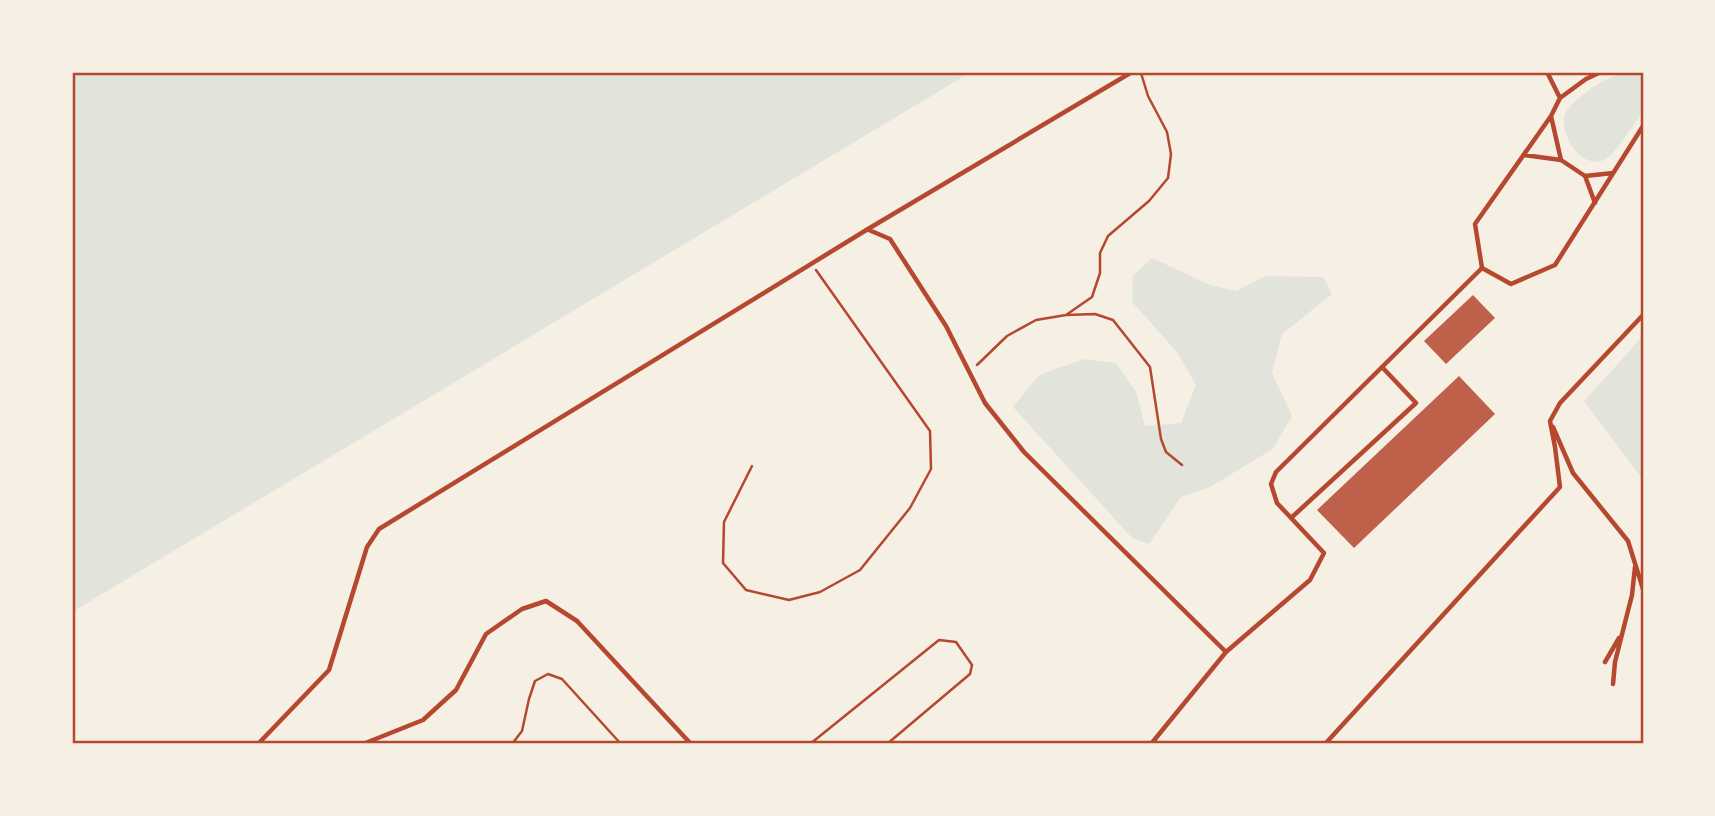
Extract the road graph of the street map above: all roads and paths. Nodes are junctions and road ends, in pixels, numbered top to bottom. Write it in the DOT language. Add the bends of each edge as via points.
graph roads {
  1 [pos="1132,72"];
  2 [pos="1141,72"];
  3 [pos="1547,72"];
  4 [pos="1601,72"];
  5 [pos="1560,98"];
  6 [pos="1551,116"];
  7 [pos="1643,126"];
  8 [pos="1524,155"];
  9 [pos="1561,160"];
  10 [pos="1614,173"];
  11 [pos="1585,176"];
  12 [pos="1595,204"];
  13 [pos="868,229"];
  14 [pos="812,264"];
  15 [pos="1482,268"];
  16 [pos="1066,315"];
  17 [pos="1643,315"];
  18 [pos="1382,367"];
  19 [pos="969,372"];
  20 [pos="1550,420"];
  21 [pos="1182,465"];
  22 [pos="752,466"];
  23 [pos="1291,519"];
  24 [pos="1635,563"];
  25 [pos="1643,589"];
  26 [pos="1621,634"];
  27 [pos="1226,652"];
  28 [pos="1605,662"];
  29 [pos="1613,684"];
  30 [pos="258,744"];
  31 [pos="363,744"];
  32 [pos="512,744"];
  33 [pos="621,744"];
  34 [pos="691,744"];
  35 [pos="810,744"];
  36 [pos="887,744"];
  37 [pos="1151,744"];
  38 [pos="1325,744"];
  1 -- 13 [label="lane"];
  2 -- 16 [label="path" via="1167,132 1171,154 1168,178 1108,236 1092,297"];
  3 -- 5 [label="lane"];
  4 -- 5 [label="lane"];
  5 -- 6 [label="lane"];
  6 -- 8 [label="lane"];
  6 -- 9 [label="lane"];
  7 -- 10 [label="lane"];
  8 -- 9 [label="lane"];
  8 -- 15 [label="lane" via="1475,224"];
  9 -- 11 [label="lane"];
  10 -- 11 [label="lane"];
  10 -- 12 [label="lane"];
  11 -- 12 [label="lane"];
  12 -- 15 [label="lane" via="1555,265 1511,284"];
  13 -- 14 [label="lane"];
  13 -- 19 [label="lane" via="890,239 946,326"];
  14 -- 22 [label="path" via="930,431 931,469 910,508 860,570 820,592 789,600 746,590 723,563 724,522"];
  14 -- 30 [label="lane" via="379,529 367,547 330,670"];
  15 -- 18 [label="lane"];
  16 -- 19 [label="path" via="1036,320 1007,336"];
  16 -- 21 [label="path" via="1095,314 1113,320 1150,367 1161,439 1166,453"];
  17 -- 20 [label="lane" via="1560,403"];
  18 -- 23 [label="lane" via="1276,472 1271,484 1277,503"];
  18 -- 23 [label="lane" via="1416,403"];
  19 -- 27 [label="lane" via="985,403 1024,452"];
  20 -- 24 [label="lane" via="1573,473 1628,541"];
  20 -- 38 [label="lane" via="1560,487"];
  23 -- 27 [label="lane" via="1324,553 1310,580"];
  24 -- 25 [label="lane"];
  24 -- 26 [label="lane"];
  26 -- 28 [label="lane"];
  26 -- 29 [label="lane"];
  27 -- 37 [label="lane"];
  31 -- 34 [label="lane" via="423,720 456,690 486,634 522,609 546,601 577,621"];
  32 -- 33 [label="path" via="522,731 536,681 548,674 562,680"];
  35 -- 36 [label="path" via="939,640 956,642 972,665 970,674"];
}
